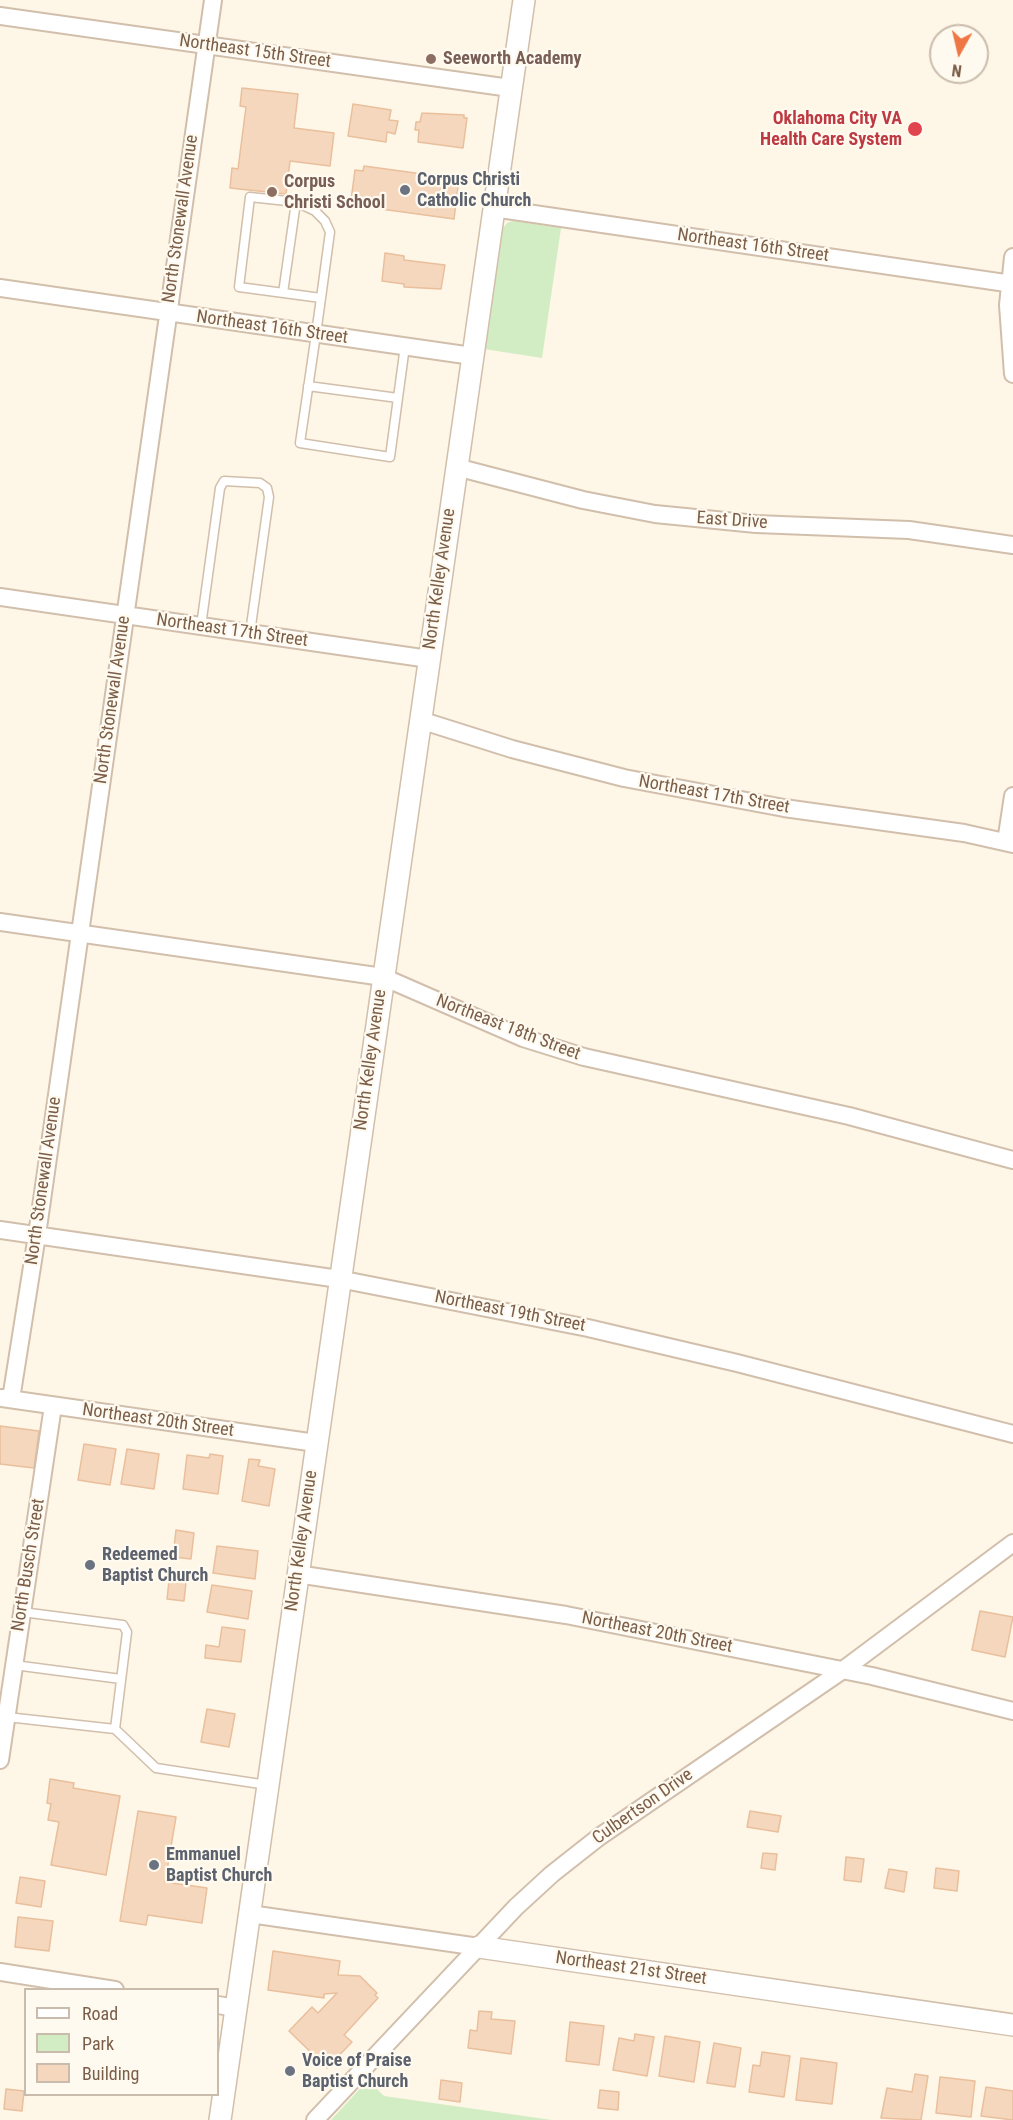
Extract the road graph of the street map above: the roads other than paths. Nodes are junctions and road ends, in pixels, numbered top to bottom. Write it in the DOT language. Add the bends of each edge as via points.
graph roads {
  1 [pos="213,0"];
  2 [pos="524,0"];
  3 [pos="0,16"];
  4 [pos="207,45"];
  5 [pos="510,88"];
  6 [pos="296,202"];
  7 [pos="493,208"];
  8 [pos="1013,257"];
  9 [pos="1012,284"];
  10 [pos="0,288"];
  11 [pos="283,292"];
  12 [pos="321,298"];
  13 [pos="167,314"];
  14 [pos="316,334"];
  15 [pos="405,346"];
  16 [pos="472,356"];
  17 [pos="1013,374"];
  18 [pos="308,386"];
  19 [pos="398,398"];
  20 [pos="456,467"];
  21 [pos="1013,545"];
  22 [pos="0,597"];
  23 [pos="125,615"];
  24 [pos="201,626"];
  25 [pos="250,633"];
  26 [pos="429,659"];
  27 [pos="420,720"];
  28 [pos="1013,796"];
  29 [pos="1010,843"];
  30 [pos="0,922"];
  31 [pos="79,933"];
  32 [pos="383,977"];
  33 [pos="1013,1160"];
  34 [pos="0,1230"];
  35 [pos="37,1235"];
  36 [pos="339,1279"];
  37 [pos="5,1399"];
  38 [pos="53,1406"];
  39 [pos="1013,1434"];
  40 [pos="316,1443"];
  41 [pos="1013,1543"];
  42 [pos="297,1574"];
  43 [pos="22,1612"];
  44 [pos="14,1665"];
  45 [pos="843,1670"];
  46 [pos="121,1679"];
  47 [pos="1013,1711"];
  48 [pos="7,1717"];
  49 [pos="115,1729"];
  50 [pos="0,1760"];
  51 [pos="267,1785"];
  52 [pos="250,1914"];
  53 [pos="479,1947"];
  54 [pos="0,1972"];
  55 [pos="108,1988"];
  56 [pos="227,2006"];
  57 [pos="1013,2025"];
  58 [pos="220,2120"];
  59 [pos="315,2120"];
  1 -- 4 [label="street, North Stonewall Avenue"];
  2 -- 5 [label="street, North Kelley Avenue"];
  3 -- 4 [label="street, Northeast 15th Street"];
  4 -- 5 [label="street, Northeast 15th Street"];
  4 -- 13 [label="street, North Stonewall Avenue"];
  5 -- 7 [label="street, North Kelley Avenue"];
  6 -- 11 [label="lane"];
  6 -- 11 [label="lane" via="250,197 239,286"];
  6 -- 12 [label="lane" via="315,211 330,232"];
  7 -- 9 [label="street, Northeast 16th Street"];
  7 -- 16 [label="street, North Kelley Avenue"];
  8 -- 9 [label="street"];
  9 -- 17 [label="street" via="1008,305"];
  10 -- 13 [label="street, Northeast 16th Street"];
  11 -- 12 [label="lane"];
  12 -- 14 [label="lane"];
  13 -- 14 [label="street, Northeast 16th Street"];
  13 -- 23 [label="street, North Stonewall Avenue"];
  14 -- 15 [label="street, Northeast 16th Street"];
  14 -- 18 [label="lane"];
  15 -- 16 [label="street, Northeast 16th Street"];
  15 -- 19 [label="lane"];
  16 -- 20 [label="street, North Kelley Avenue"];
  18 -- 19 [label="lane"];
  18 -- 19 [label="lane" via="300,443 390,457"];
  20 -- 21 [label="street, East Drive" via="655,514 756,524 909,530"];
  20 -- 26 [label="street, North Kelley Avenue"];
  22 -- 23 [label="street, Northeast 17th Street"];
  23 -- 24 [label="street, Northeast 17th Street"];
  23 -- 31 [label="street, North Stonewall Avenue"];
  24 -- 25 [label="street, Northeast 17th Street"];
  24 -- 25 [label="lane" via="220,488 224,481 260,483 267,488 269,497"];
  25 -- 26 [label="street, Northeast 17th Street"];
  26 -- 27 [label="street, North Kelley Avenue"];
  27 -- 29 [label="street, Northeast 17th Street" via="512,749 634,780"];
  27 -- 32 [label="street, North Kelley Avenue"];
  28 -- 29 [label="street"];
  30 -- 31 [label="street, Northeast 18th Street"];
  31 -- 32 [label="street, Northeast 18th Street"];
  31 -- 35 [label="street, North Stonewall Avenue"];
  32 -- 33 [label="street, Northeast 18th Street" via="523,1038 584,1057 849,1116"];
  32 -- 36 [label="street, North Kelley Avenue"];
  34 -- 35 [label="street, Northeast 19th Street"];
  35 -- 36 [label="street, Northeast 19th Street"];
  35 -- 37 [label="street, North Stonewall Avenue"];
  36 -- 39 [label="street, Northeast 19th Street" via="588,1328"];
  36 -- 40 [label="street, North Kelley Avenue"];
  37 -- 38 [label="street, Northeast 20th Street"];
  38 -- 40 [label="street, Northeast 20th Street"];
  38 -- 43 [label="street, North Busch Street"];
  40 -- 42 [label="street, North Kelley Avenue"];
  41 -- 45 [label="street, Culbertson Drive"];
  42 -- 45 [label="street, Northeast 20th Street" via="566,1615"];
  42 -- 51 [label="street, North Kelley Avenue"];
  43 -- 44 [label="street, North Busch Street"];
  43 -- 46 [label="lane" via="123,1625 126,1632"];
  44 -- 46 [label="lane"];
  44 -- 48 [label="street, North Busch Street"];
  45 -- 47 [label="street, Northeast 20th Street"];
  45 -- 53 [label="street, Culbertson Drive" via="599,1837 516,1907"];
  46 -- 49 [label="lane"];
  48 -- 49 [label="lane"];
  48 -- 50 [label="street, North Busch Street"];
  49 -- 51 [label="lane" via="156,1768"];
  51 -- 52 [label="street, North Kelley Avenue"];
  52 -- 53 [label="street, Northeast 21st Street"];
  52 -- 56 [label="street, North Kelley Avenue"];
  53 -- 57 [label="street, Northeast 21st Street"];
  53 -- 59 [label="street, Culbertson Drive"];
  54 -- 55 [label="street"];
  56 -- 58 [label="street, North Kelley Avenue"];
}
